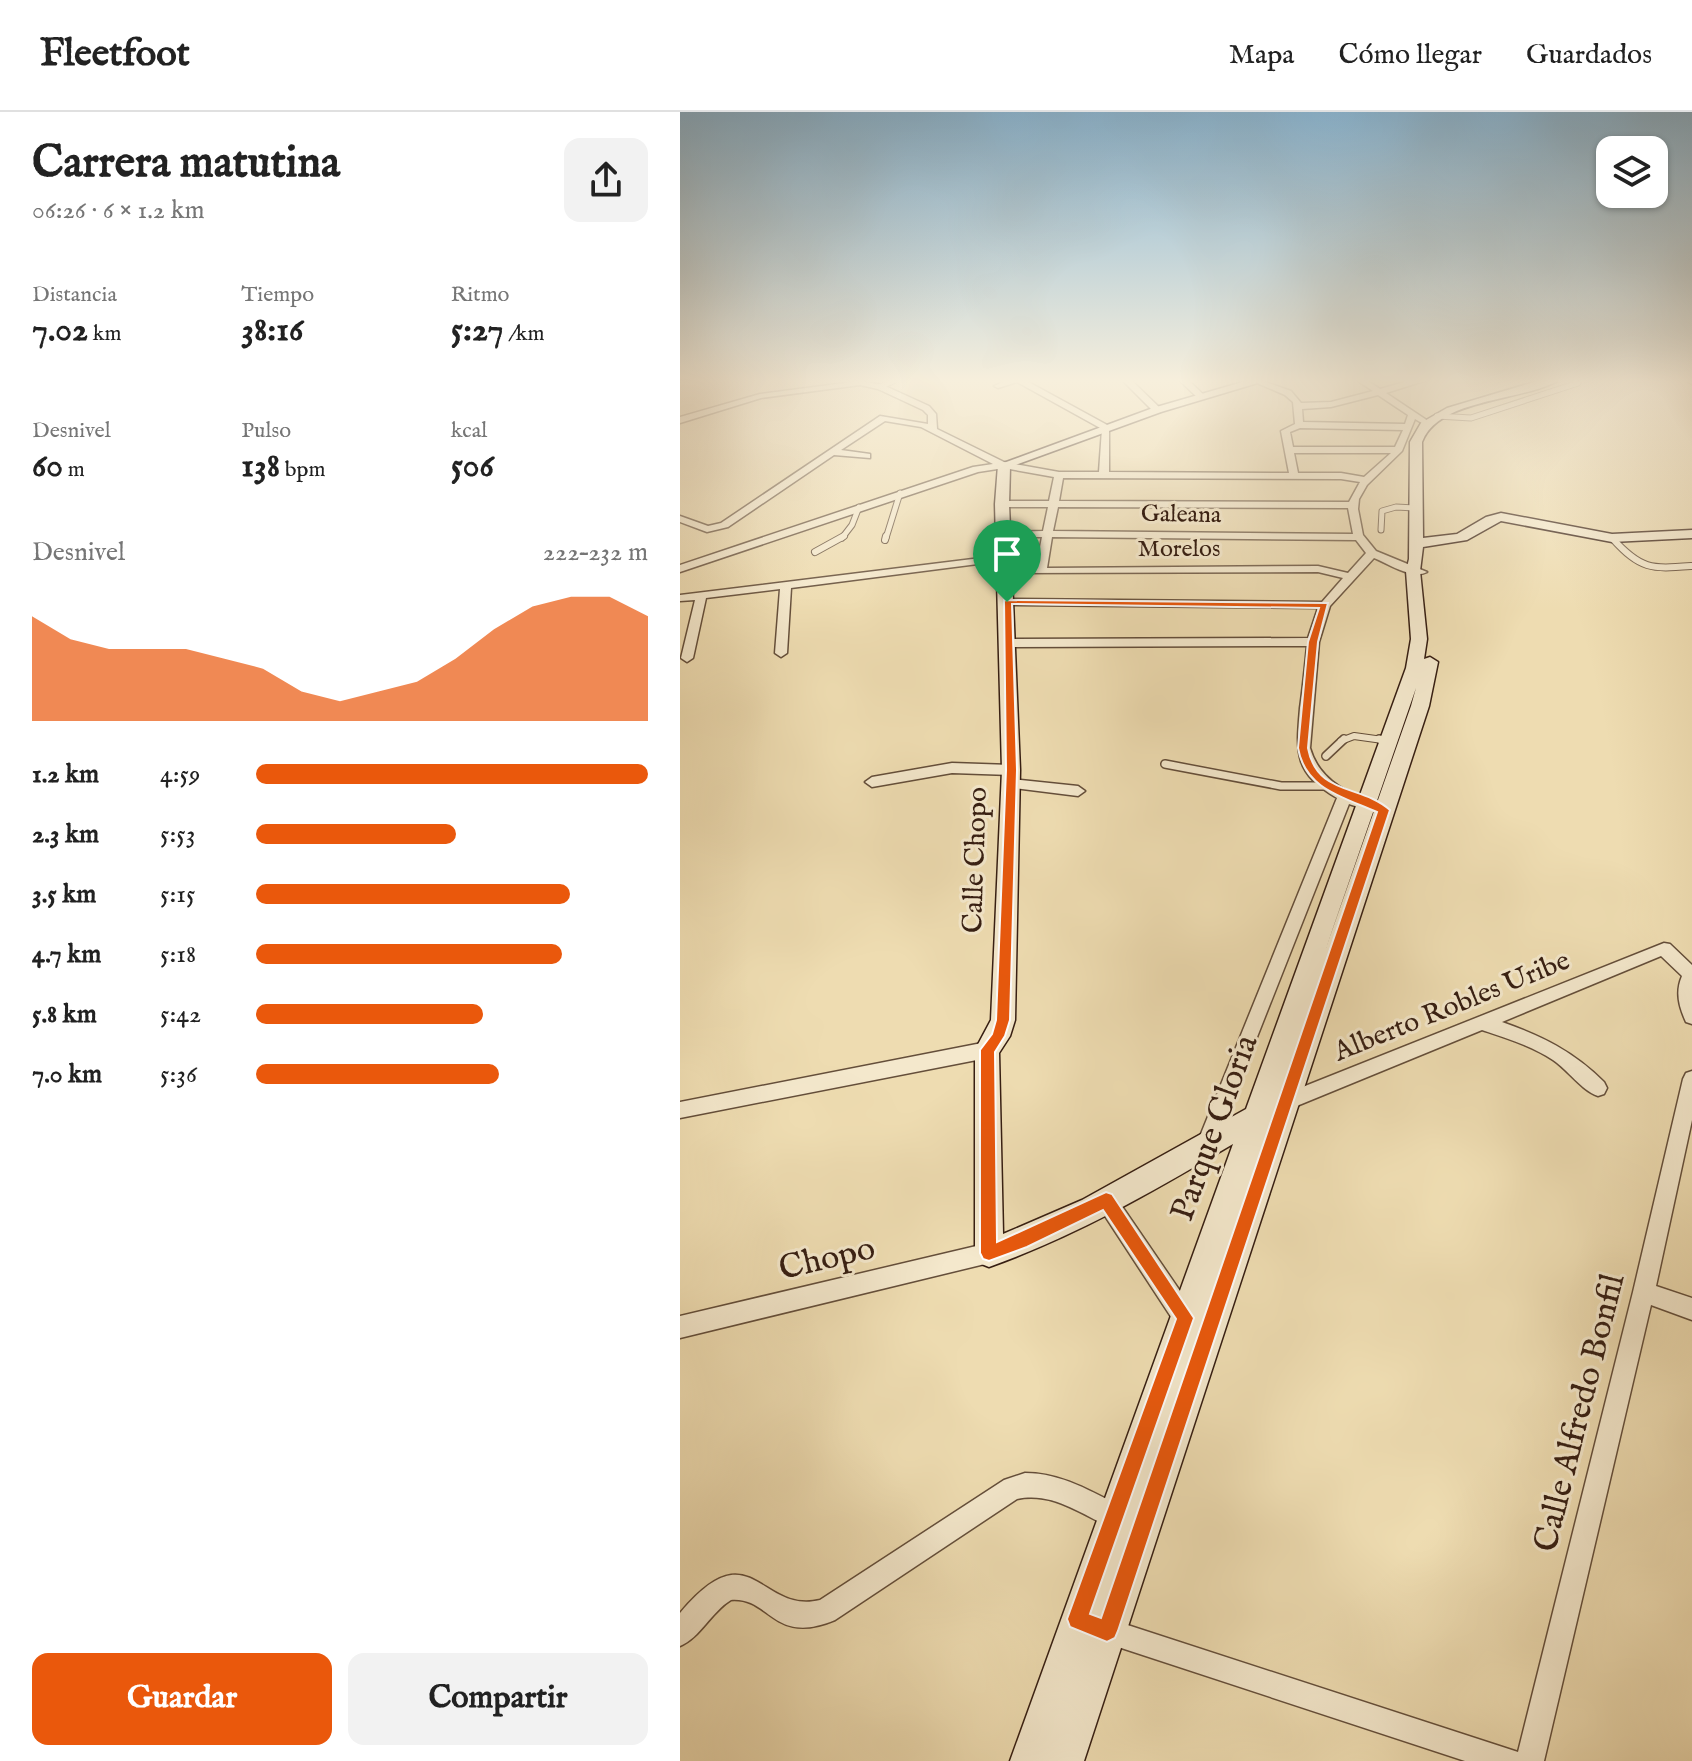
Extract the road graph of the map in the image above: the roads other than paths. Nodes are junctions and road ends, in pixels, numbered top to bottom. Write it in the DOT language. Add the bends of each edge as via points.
graph roads {
  1 [pos="827,456"];
  2 [pos="986,456"];
  3 [pos="1029,456"];
  4 [pos="1105,456"];
  5 [pos="1290,456"];
  6 [pos="1391,456"];
  7 [pos="1416,456"];
  8 [pos="1004,465"];
  9 [pos="1059,475"];
  10 [pos="1104,475"];
  11 [pos="1294,475"];
  12 [pos="1365,480"];
  13 [pos="900,493"];
  14 [pos="1002,504"];
  15 [pos="1053,504"];
  16 [pos="1351,505"];
  17 [pos="859,507"];
  18 [pos="1415,508"];
  19 [pos="680,519"];
  20 [pos="1381,530"];
  21 [pos="1004,534"];
  22 [pos="1047,534"];
  23 [pos="1692,534"];
  24 [pos="1358,537"];
  25 [pos="1612,538"];
  26 [pos="885,540"];
  27 [pos="815,552"];
  28 [pos="1372,553"];
  29 [pos="1417,561"];
  30 [pos="1005,564"];
  31 [pos="1692,566"];
  32 [pos="680,569"];
  33 [pos="1041,569"];
  34 [pos="1352,577"];
  35 [pos="786,585"];
  36 [pos="701,596"];
  37 [pos="680,598"];
  38 [pos="1007,602"];
  39 [pos="1325,605"];
  40 [pos="1313,642"];
  41 [pos="1009,643"];
  42 [pos="781,653"];
  43 [pos="687,658"];
  44 [pos="1391,741"];
  45 [pos="1326,756"];
  46 [pos="1165,764"];
  47 [pos="1011,777"];
  48 [pos="872,782"];
  49 [pos="1328,786"];
  50 [pos="1078,791"];
  51 [pos="1366,804"];
  52 [pos="1692,977"];
  53 [pos="1692,1017"];
  54 [pos="1484,1023"];
  55 [pos="987,1050"];
  56 [pos="1692,1079"];
  57 [pos="1598,1088"];
  58 [pos="1284,1103"];
  59 [pos="680,1110"];
  60 [pos="1259,1115"];
  61 [pos="1205,1146"];
  62 [pos="1106,1200"];
  63 [pos="989,1253"];
  64 [pos="1644,1292"];
  65 [pos="1692,1309"];
  66 [pos="1185,1318"];
  67 [pos="680,1327"];
  68 [pos="1115,1517"];
  69 [pos="1078,1619"];
  70 [pos="1107,1631"];
  71 [pos="680,1633"];
  72 [pos="1029,1761"];
  73 [pos="1065,1761"];
  74 [pos="1508,1761"];
  75 [pos="1530,1761"];
  1 -- 19 [label="street" via="724,525 699,528"];
  2 -- 8 [label="street"];
  3 -- 8 [label="main road"];
  4 -- 10 [label="street"];
  5 -- 11 [label="street"];
  6 -- 12 [label="street"];
  7 -- 18 [label="main road, Parque Gloria"];
  8 -- 9 [label="street"];
  8 -- 13 [label="street"];
  8 -- 14 [label="main road, Calle Chopo"];
  9 -- 10 [label="street"];
  9 -- 15 [label="street"];
  10 -- 11 [label="street"];
  11 -- 12 [label="street"];
  12 -- 16 [label="street"];
  13 -- 17 [label="street"];
  13 -- 26 [label="lane"];
  14 -- 15 [label="street"];
  14 -- 21 [label="main road, Calle Chopo"];
  15 -- 16 [label="street"];
  15 -- 22 [label="street"];
  16 -- 24 [label="street"];
  17 -- 27 [label="lane" via="844,538"];
  17 -- 32 [label="street"];
  18 -- 20 [label="lane" via="1382,511"];
  18 -- 29 [label="main road, Parque Gloria"];
  21 -- 22 [label="street, Galeana"];
  21 -- 30 [label="main road, Calle Chopo"];
  22 -- 24 [label="street, Galeana"];
  22 -- 33 [label="street"];
  23 -- 25 [label="main road"];
  24 -- 28 [label="street"];
  25 -- 29 [label="main road" via="1490,518"];
  25 -- 31 [label="lane" via="1638,567"];
  28 -- 29 [label="street"];
  28 -- 34 [label="street"];
  29 -- 44 [label="main road, Parque Gloria" via="1419,639"];
  29 -- 51 [label="main road, Parque Gloria" via="1432,639 1429,669"];
  30 -- 33 [label="street, Morelos"];
  30 -- 35 [label="street, Morelos"];
  30 -- 38 [label="main road, Calle Chopo"];
  33 -- 34 [label="street, Morelos" via="1318,569"];
  34 -- 39 [label="street"];
  35 -- 36 [label="street, Morelos"];
  35 -- 42 [label="street"];
  36 -- 37 [label="street, Morelos"];
  36 -- 43 [label="street"];
  38 -- 39 [label="street"];
  38 -- 41 [label="main road, Calle Chopo"];
  39 -- 40 [label="street"];
  40 -- 41 [label="street"];
  40 -- 49 [label="street" via="1303,748 1306,763"];
  41 -- 47 [label="main road, Calle Chopo"];
  44 -- 45 [label="lane" via="1347,735"];
  44 -- 51 [label="main road, Parque Gloria"];
  46 -- 49 [label="lane" via="1281,786"];
  47 -- 48 [label="street" via="952,768"];
  47 -- 50 [label="street"];
  47 -- 55 [label="main road, Calle Chopo" via="1003,1020"];
  49 -- 51 [label="street"];
  51 -- 58 [label="main road, Parque Gloria"];
  51 -- 60 [label="main road, Parque Gloria"];
  51 -- 61 [label="street"];
  52 -- 53 [label="street" via="1685,991"];
  52 -- 54 [label="street, Alberto Robles Uribe" via="1664,949"];
  54 -- 57 [label="street" via="1563,1054"];
  54 -- 58 [label="street, Alberto Robles Uribe"];
  55 -- 59 [label="street"];
  55 -- 63 [label="main road, Calle Chopo"];
  56 -- 64 [label="street, Calle Alfredo Bonfil"];
  58 -- 60 [label="street, Alberto Robles Uribe"];
  58 -- 70 [label="main road, Parque Gloria"];
  60 -- 61 [label="main road"];
  60 -- 66 [label="main road, Parque Gloria"];
  61 -- 62 [label="main road"];
  62 -- 63 [label="main road"];
  62 -- 66 [label="street"];
  63 -- 67 [label="street, Chopo"];
  64 -- 65 [label="street"];
  64 -- 75 [label="street, Calle Alfredo Bonfil"];
  66 -- 68 [label="main road, Parque Gloria"];
  68 -- 69 [label="main road, Parque Gloria"];
  68 -- 71 [label="street" via="1047,1485 1029,1482 1012,1488 826,1611 789,1614 741,1586 722,1591"];
  69 -- 70 [label="street"];
  69 -- 72 [label="main road, Parque Gloria"];
  70 -- 73 [label="main road, Parque Gloria"];
  70 -- 74 [label="street"];
}
